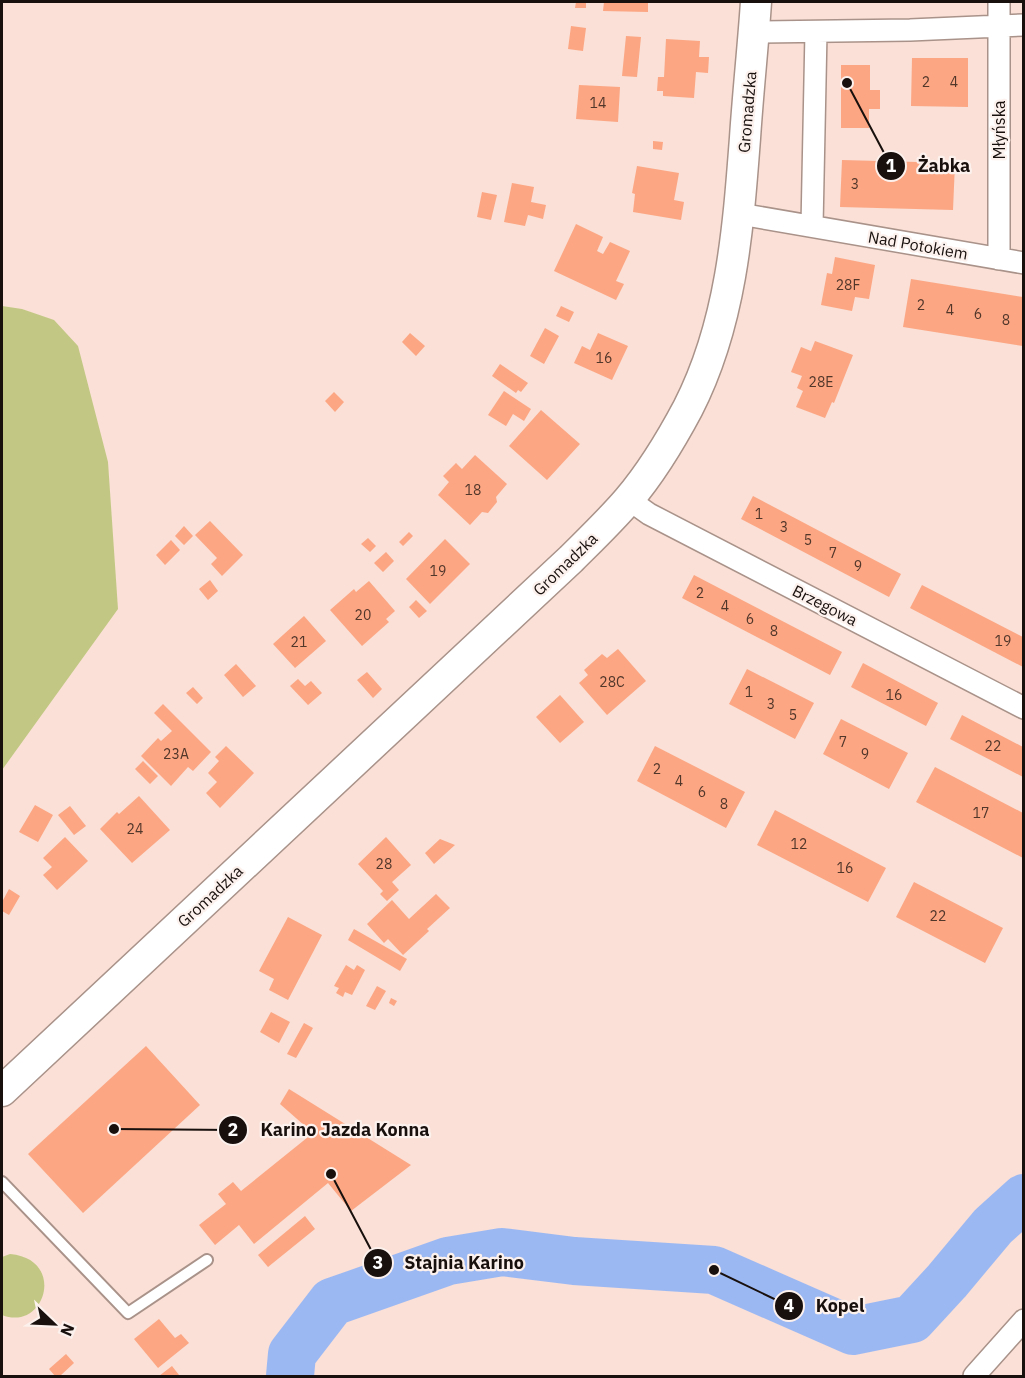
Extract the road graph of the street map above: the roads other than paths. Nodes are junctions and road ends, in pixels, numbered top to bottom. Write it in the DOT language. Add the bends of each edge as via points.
graph roads {
  1 [pos="756,2"];
  2 [pos="999,2"];
  3 [pos="999,25"];
  4 [pos="1023,25"];
  5 [pos="754,32"];
  6 [pos="816,32"];
  7 [pos="740,214"];
  8 [pos="812,226"];
  9 [pos="999,259"];
  10 [pos="1023,263"];
  11 [pos="628,499"];
  12 [pos="1023,708"];
  13 [pos="2,1091"];
  14 [pos="2,1182"];
  15 [pos="207,1260"];
  16 [pos="1023,1320"];
  17 [pos="974,1377"];
  1 -- 5 [label="street, Gromadzka"];
  2 -- 3 [label="street, Młyńska"];
  3 -- 4 [label="street"];
  3 -- 6 [label="street"];
  3 -- 9 [label="street, Młyńska"];
  5 -- 6 [label="street"];
  5 -- 7 [label="street, Gromadzka"];
  6 -- 8 [label="street"];
  7 -- 8 [label="street, Nad Potokiem"];
  7 -- 11 [label="street, Gromadzka" via="729,289 702,376 678,426"];
  8 -- 9 [label="street, Nad Potokiem"];
  9 -- 10 [label="street, Nad Potokiem"];
  11 -- 12 [label="street, Brzegowa" via="649,514"];
  11 -- 13 [label="street, Gromadzka" via="571,559"];
  14 -- 15 [label="lane" via="128,1313"];
  16 -- 17 [label="street"];
}
